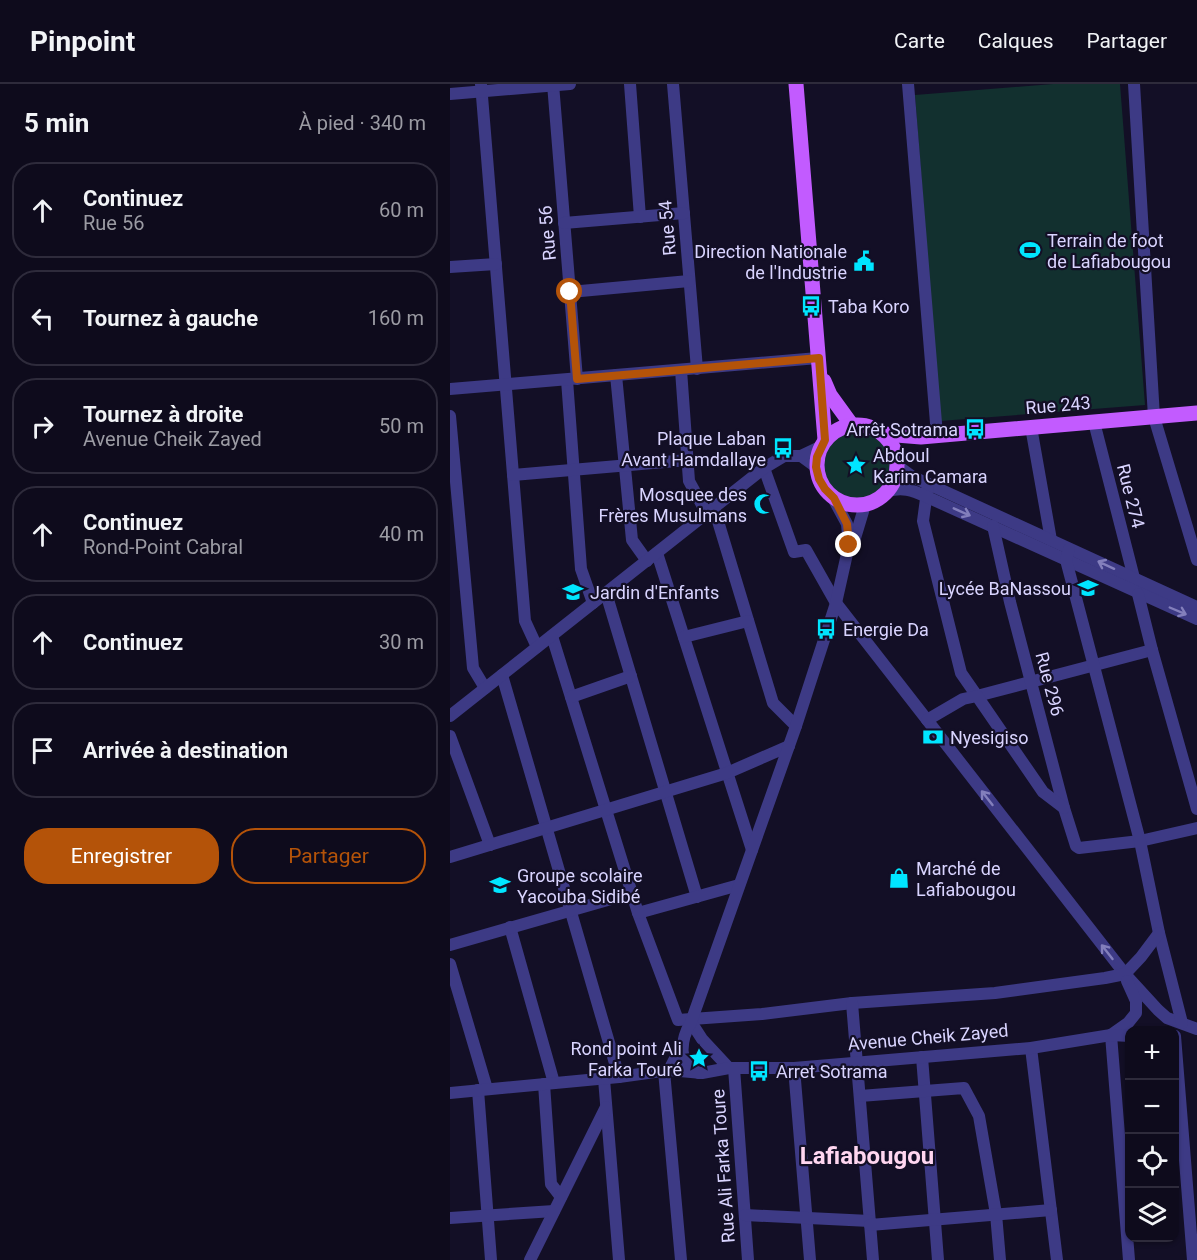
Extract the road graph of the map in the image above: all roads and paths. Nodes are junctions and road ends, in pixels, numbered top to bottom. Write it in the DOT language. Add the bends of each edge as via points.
graph roads {
  1 [pos="570,84"];
  2 [pos="630,84"];
  3 [pos="673,84"];
  4 [pos="796,84"];
  5 [pos="908,84"];
  6 [pos="1134,84"];
  7 [pos="553,85"];
  8 [pos="481,88"];
  9 [pos="450,94"];
  10 [pos="684,213"];
  11 [pos="640,217"];
  12 [pos="564,223"];
  13 [pos="496,264"];
  14 [pos="450,267"];
  15 [pos="689,281"];
  16 [pos="570,292"];
  17 [pos="819,365"];
  18 [pos="697,369"];
  19 [pos="681,370"];
  20 [pos="616,375"];
  21 [pos="572,379"];
  22 [pos="506,385"];
  23 [pos="450,389"];
  24 [pos="1197,413"];
  25 [pos="450,416"];
  26 [pos="1154,417"];
  27 [pos="1094,422"];
  28 [pos="851,424"];
  29 [pos="1031,427"];
  30 [pos="884,434"];
  31 [pos="929,436"];
  32 [pos="823,443"];
  33 [pos="801,456"];
  34 [pos="688,460"];
  35 [pos="898,464"];
  36 [pos="625,466"];
  37 [pos="816,467"];
  38 [pos="764,468"];
  39 [pos="574,470"];
  40 [pos="513,475"];
  41 [pos="926,490"];
  42 [pos="888,491"];
  43 [pos="834,498"];
  44 [pos="865,505"];
  45 [pos="711,511"];
  46 [pos="993,526"];
  47 [pos="1051,540"];
  48 [pos="657,553"];
  49 [pos="1067,554"];
  50 [pos="1197,560"];
  51 [pos="647,561"];
  52 [pos="1134,578"];
  53 [pos="840,590"];
  54 [pos="606,593"];
  55 [pos="1138,594"];
  56 [pos="593,603"];
  57 [pos="836,603"];
  58 [pos="1197,607"];
  59 [pos="1197,619"];
  60 [pos="748,621"];
  61 [pos="552,636"];
  62 [pos="684,637"];
  63 [pos="537,647"];
  64 [pos="1152,650"];
  65 [pos="1092,666"];
  66 [pos="502,675"];
  67 [pos="631,676"];
  68 [pos="1031,682"];
  69 [pos="485,688"];
  70 [pos="977,696"];
  71 [pos="571,697"];
  72 [pos="450,716"];
  73 [pos="927,720"];
  74 [pos="796,726"];
  75 [pos="450,736"];
  76 [pos="789,746"];
  77 [pos="727,773"];
  78 [pos="666,792"];
  79 [pos="1064,808"];
  80 [pos="1197,809"];
  81 [pos="606,811"];
  82 [pos="546,828"];
  83 [pos="1197,828"];
  84 [pos="1140,841"];
  85 [pos="490,845"];
  86 [pos="752,850"];
  87 [pos="450,857"];
  88 [pos="739,885"];
  89 [pos="632,892"];
  90 [pos="697,897"];
  91 [pos="569,910"];
  92 [pos="638,913"];
  93 [pos="510,927"];
  94 [pos="1159,933"];
  95 [pos="450,945"];
  96 [pos="450,964"];
  97 [pos="1125,974"];
  98 [pos="852,1003"];
  99 [pos="691,1021"];
  100 [pos="1182,1023"];
  101 [pos="1197,1031"];
  102 [pos="1111,1035"];
  103 [pos="1179,1035"];
  104 [pos="1125,1036"];
  105 [pos="682,1043"];
  106 [pos="706,1044"];
  107 [pos="1031,1048"];
  108 [pos="922,1057"];
  109 [pos="857,1062"];
  110 [pos="731,1068"];
  111 [pos="794,1068"];
  112 [pos="667,1071"];
  113 [pos="704,1073"];
  114 [pos="619,1077"];
  115 [pos="604,1078"];
  116 [pos="1179,1080"];
  117 [pos="549,1084"];
  118 [pos="482,1090"];
  119 [pos="925,1091"];
  120 [pos="450,1093"];
  121 [pos="860,1096"];
  122 [pos="606,1106"];
  123 [pos="561,1197"];
  124 [pos="1051,1209"];
  125 [pos="554,1210"];
  126 [pos="996,1214"];
  127 [pos="487,1215"];
  128 [pos="745,1215"];
  129 [pos="450,1218"];
  130 [pos="806,1218"];
  131 [pos="935,1219"];
  132 [pos="870,1223"];
  133 [pos="534,1257"];
  134 [pos="490,1260"];
  135 [pos="619,1260"];
  136 [pos="681,1260"];
  137 [pos="748,1260"];
  138 [pos="810,1260"];
  139 [pos="873,1260"];
  140 [pos="938,1260"];
  141 [pos="1000,1260"];
  142 [pos="1057,1260"];
  143 [pos="1129,1260"];
  144 [pos="1193,1260"];
  1 -- 7 [label="street"];
  2 -- 11 [label="street"];
  3 -- 10 [label="street, Rue 54"];
  4 -- 17 [label="main road"];
  5 -- 31 [label="street"];
  6 -- 26 [label="street"];
  7 -- 8 [label="street"];
  7 -- 12 [label="street, Rue 56"];
  8 -- 9 [label="street"];
  8 -- 13 [label="street"];
  10 -- 11 [label="street"];
  10 -- 15 [label="street, Rue 54"];
  11 -- 12 [label="street"];
  12 -- 16 [label="street, Rue 56"];
  13 -- 14 [label="street"];
  13 -- 22 [label="street"];
  15 -- 16 [label="street"];
  15 -- 18 [label="street, Rue 54"];
  16 -- 21 [label="street, Rue 56"];
  17 -- 18 [label="street"];
  17 -- 28 [label="main road" via="830,395"];
  17 -- 32 [label="main road"];
  18 -- 19 [label="street"];
  19 -- 20 [label="street"];
  19 -- 34 [label="street"];
  20 -- 21 [label="street"];
  20 -- 36 [label="street"];
  21 -- 22 [label="street"];
  21 -- 39 [label="street, Rue 56"];
  22 -- 23 [label="street"];
  22 -- 40 [label="street"];
  24 -- 26 [label="main road, Rue 243"];
  25 -- 69 [label="street" via="473,668"];
  26 -- 27 [label="main road, Rue 243"];
  26 -- 50 [label="street"];
  27 -- 29 [label="main road, Rue 243"];
  27 -- 52 [label="street, Rue 274"];
  28 -- 30 [label="main road" via="874,427"];
  28 -- 32 [label="main road" via="836,429"];
  29 -- 31 [label="main road, Rue 243"];
  29 -- 47 [label="street"];
  30 -- 31 [label="main road, Rue 243"];
  30 -- 35 [label="main road" via="891,441"];
  31 -- 35 [label="main road" via="904,452"];
  32 -- 33 [label="street"];
  32 -- 37 [label="main road"];
  33 -- 37 [label="street"];
  33 -- 38 [label="street" via="784,456"];
  34 -- 36 [label="street"];
  34 -- 45 [label="street" via="689,481"];
  35 -- 41 [label="street"];
  35 -- 42 [label="main road"];
  36 -- 39 [label="street"];
  36 -- 51 [label="street" via="632,540"];
  37 -- 43 [label="main road" via="822,484"];
  38 -- 45 [label="street"];
  38 -- 57 [label="street" via="794,552 806,550"];
  39 -- 40 [label="street"];
  39 -- 56 [label="street, Rue 56" via="581,569"];
  40 -- 63 [label="street" via="525,621"];
  41 -- 42 [label="street"];
  41 -- 46 [label="street, one-way"];
  41 -- 47 [label="street"];
  41 -- 70 [label="street" via="923,521 961,673"];
  42 -- 44 [label="main road"];
  43 -- 44 [label="main road"];
  43 -- 53 [label="street" via="847,524 849,545"];
  44 -- 53 [label="street"];
  45 -- 48 [label="street"];
  45 -- 60 [label="street"];
  46 -- 49 [label="street"];
  46 -- 68 [label="street, Rue 296"];
  47 -- 49 [label="street"];
  48 -- 51 [label="street"];
  48 -- 62 [label="street"];
  52 -- 49 [label="street, one-way"];
  49 -- 55 [label="street"];
  49 -- 65 [label="street"];
  51 -- 54 [label="street"];
  52 -- 58 [label="street"];
  53 -- 57 [label="street"];
  54 -- 56 [label="street"];
  54 -- 67 [label="street"];
  55 -- 59 [label="street, one-way"];
  55 -- 64 [label="street"];
  56 -- 61 [label="street"];
  57 -- 73 [label="street"];
  57 -- 74 [label="street"];
  60 -- 62 [label="street"];
  60 -- 74 [label="street" via="773,703"];
  61 -- 63 [label="street"];
  61 -- 71 [label="street"];
  62 -- 77 [label="street"];
  63 -- 66 [label="street"];
  64 -- 65 [label="street"];
  64 -- 80 [label="street"];
  65 -- 68 [label="street"];
  65 -- 84 [label="street"];
  66 -- 69 [label="street"];
  66 -- 82 [label="street"];
  67 -- 71 [label="street"];
  67 -- 78 [label="street"];
  68 -- 70 [label="street"];
  68 -- 79 [label="street, Rue 296"];
  69 -- 72 [label="street"];
  70 -- 73 [label="street" via="963,699"];
  70 -- 79 [label="street" via="1043,792"];
  71 -- 81 [label="street"];
  97 -- 73 [label="street, one-way"];
  74 -- 76 [label="street"];
  75 -- 85 [label="street"];
  76 -- 77 [label="street"];
  76 -- 86 [label="street"];
  77 -- 78 [label="street"];
  77 -- 86 [label="street"];
  78 -- 81 [label="street"];
  78 -- 90 [label="street"];
  79 -- 84 [label="street, Rue 296" via="1079,848"];
  81 -- 82 [label="street"];
  81 -- 89 [label="street"];
  82 -- 85 [label="street"];
  82 -- 91 [label="street"];
  83 -- 84 [label="street"];
  84 -- 94 [label="street"];
  85 -- 87 [label="street"];
  86 -- 88 [label="street"];
  88 -- 90 [label="street"];
  88 -- 99 [label="street"];
  89 -- 91 [label="street"];
  89 -- 92 [label="street"];
  90 -- 92 [label="street"];
  91 -- 93 [label="street"];
  91 -- 114 [label="street"];
  92 -- 99 [label="street" via="676,1017"];
  93 -- 95 [label="street"];
  93 -- 117 [label="street"];
  94 -- 97 [label="street"];
  94 -- 100 [label="street"];
  96 -- 118 [label="street"];
  97 -- 98 [label="street" via="995,993"];
  97 -- 100 [label="street" via="1167,1018"];
  97 -- 102 [label="street" via="1136,1001 1136,1013"];
  98 -- 99 [label="street"];
  98 -- 109 [label="street"];
  99 -- 105 [label="street"];
  99 -- 106 [label="street"];
  100 -- 101 [label="street"];
  101 -- 103 [label="street"];
  102 -- 104 [label="street, Avenue Cheik Zayed"];
  102 -- 107 [label="street, Avenue Cheik Zayed"];
  102 -- 143 [label="street"];
  105 -- 106 [label="street" via="691,1036"];
  105 -- 112 [label="street"];
  105 -- 113 [label="street" via="689,1066"];
  106 -- 110 [label="street"];
  106 -- 113 [label="street" via="714,1061 712,1069"];
  107 -- 108 [label="street, Avenue Cheik Zayed"];
  107 -- 124 [label="street"];
  108 -- 109 [label="street, Avenue Cheik Zayed"];
  108 -- 119 [label="street"];
  109 -- 111 [label="street, Avenue Cheik Zayed"];
  109 -- 121 [label="street"];
  110 -- 111 [label="street, Avenue Cheik Zayed"];
  110 -- 113 [label="street, Avenue Cheik Zayed"];
  110 -- 128 [label="street, Rue Ali Farka Toure"];
  111 -- 130 [label="street"];
  112 -- 113 [label="street, Avenue Cheik Zayed"];
  112 -- 114 [label="street, Avenue Cheik Zayed"];
  112 -- 136 [label="street"];
  114 -- 115 [label="street, Avenue Cheik Zayed"];
  115 -- 117 [label="street, Avenue Cheik Zayed"];
  115 -- 122 [label="street"];
  116 -- 144 [label="street"];
  117 -- 118 [label="street, Avenue Cheik Zayed"];
  117 -- 123 [label="street" via="550,1184"];
  118 -- 120 [label="street, Avenue Cheik Zayed"];
  118 -- 127 [label="street"];
  119 -- 121 [label="street"];
  119 -- 126 [label="street" via="964,1088 979,1116"];
  119 -- 131 [label="street"];
  121 -- 132 [label="street"];
  122 -- 123 [label="street"];
  122 -- 135 [label="street"];
  123 -- 125 [label="street"];
  124 -- 126 [label="street"];
  124 -- 142 [label="street"];
  125 -- 127 [label="street"];
  125 -- 133 [label="street"];
  126 -- 131 [label="street"];
  126 -- 141 [label="street"];
  127 -- 129 [label="street"];
  127 -- 134 [label="street"];
  128 -- 130 [label="street"];
  128 -- 137 [label="street, Rue Ali Farka Toure"];
  130 -- 132 [label="street"];
  130 -- 138 [label="street"];
  131 -- 132 [label="street"];
  131 -- 140 [label="street"];
  132 -- 139 [label="street"];
}
